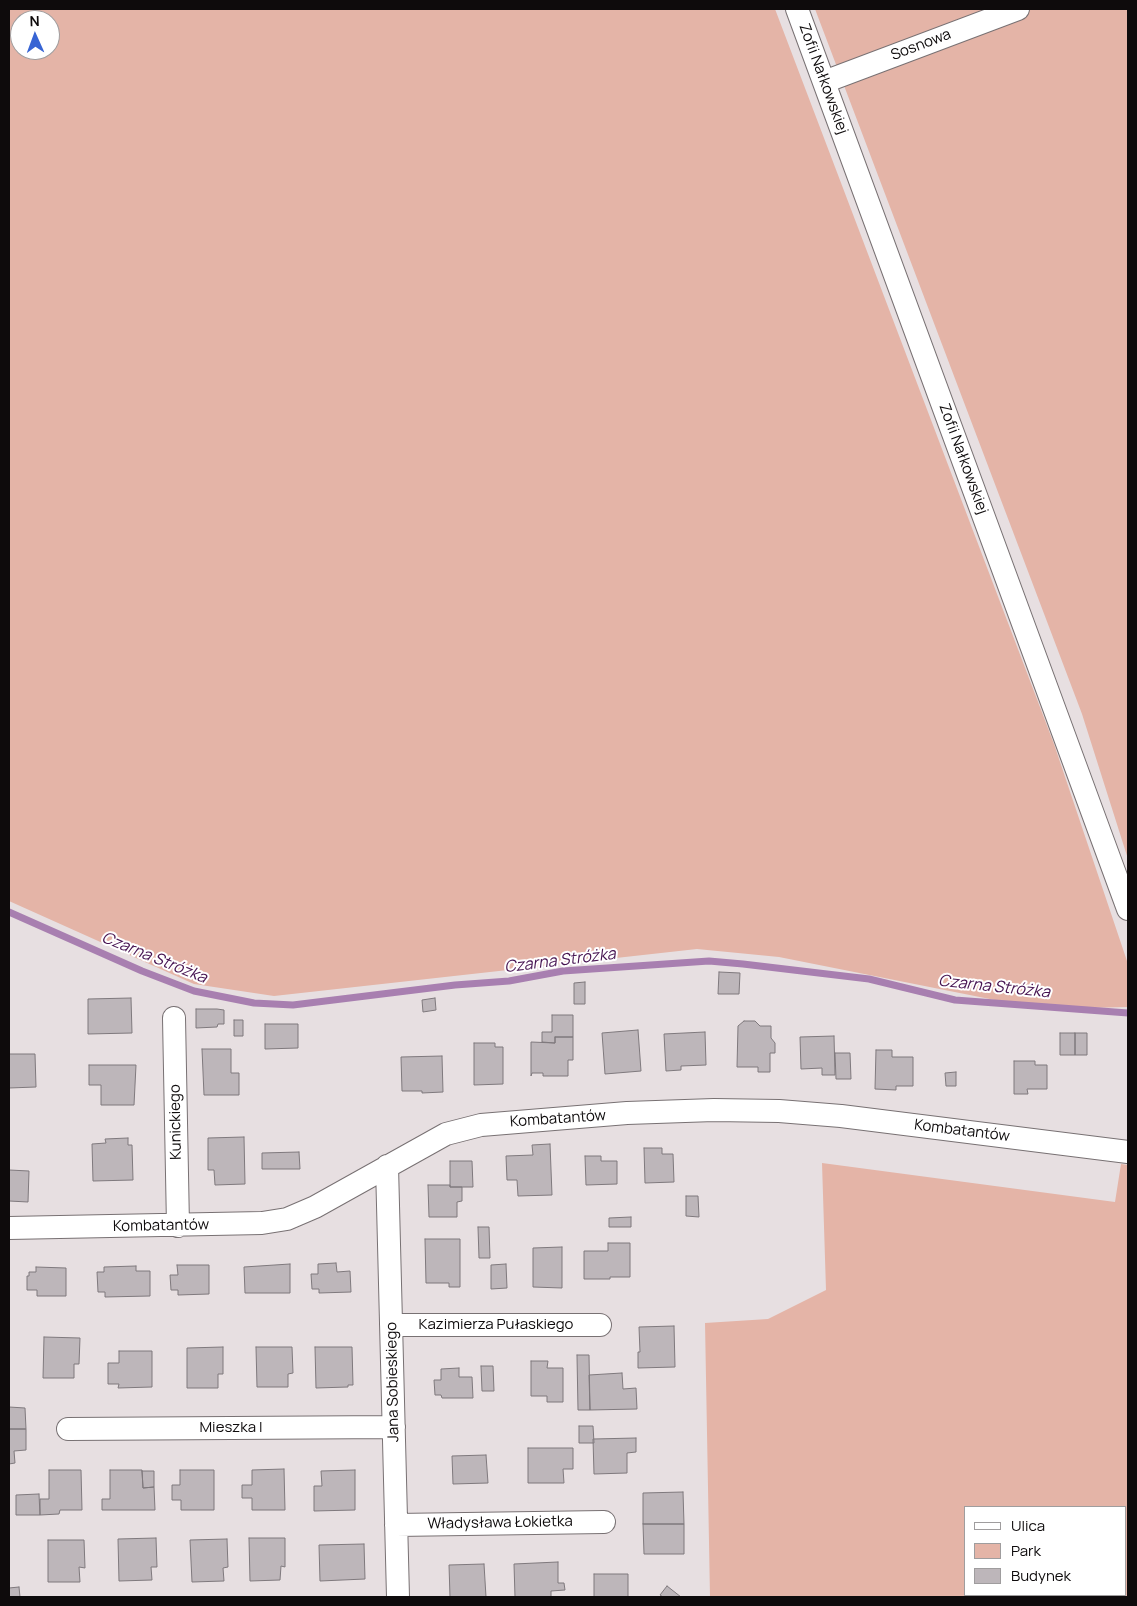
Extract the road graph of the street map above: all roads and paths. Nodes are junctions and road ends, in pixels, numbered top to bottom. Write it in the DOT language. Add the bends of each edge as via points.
graph roads {
  1 [pos="797,9"];
  2 [pos="1018,9"];
  3 [pos="824,82"];
  4 [pos="1128,909"];
  5 [pos="174,1018"];
  6 [pos="1128,1152"];
  7 [pos="388,1166"];
  8 [pos="178,1226"];
  9 [pos="9,1228"];
  10 [pos="600,1324"];
  11 [pos="391,1325"];
  12 [pos="394,1427"];
  13 [pos="68,1429"];
  14 [pos="604,1522"];
  15 [pos="396,1525"];
  16 [pos="398,1597"];
  1 -- 3 [label="street, Zofii Nałkowskiej"];
  2 -- 3 [label="street, Sosnowa"];
  3 -- 4 [label="street, Zofii Nałkowskiej"];
  5 -- 8 [label="street, Kunickiego"];
  6 -- 7 [label="street, Kombatantów" via="841,1116 714,1110 627,1113 481,1125 446,1134"];
  7 -- 8 [label="street, Kombatantów" via="287,1219"];
  7 -- 11 [label="street, Jana Sobieskiego"];
  8 -- 9 [label="street, Kombatantów"];
  10 -- 11 [label="street, Kazimierza Pułaskiego"];
  11 -- 12 [label="street, Jana Sobieskiego"];
  12 -- 13 [label="street, Mieszka I"];
  12 -- 15 [label="street, Jana Sobieskiego"];
  14 -- 15 [label="street, Władysława Łokietka"];
  15 -- 16 [label="street, Jana Sobieskiego"];
}
